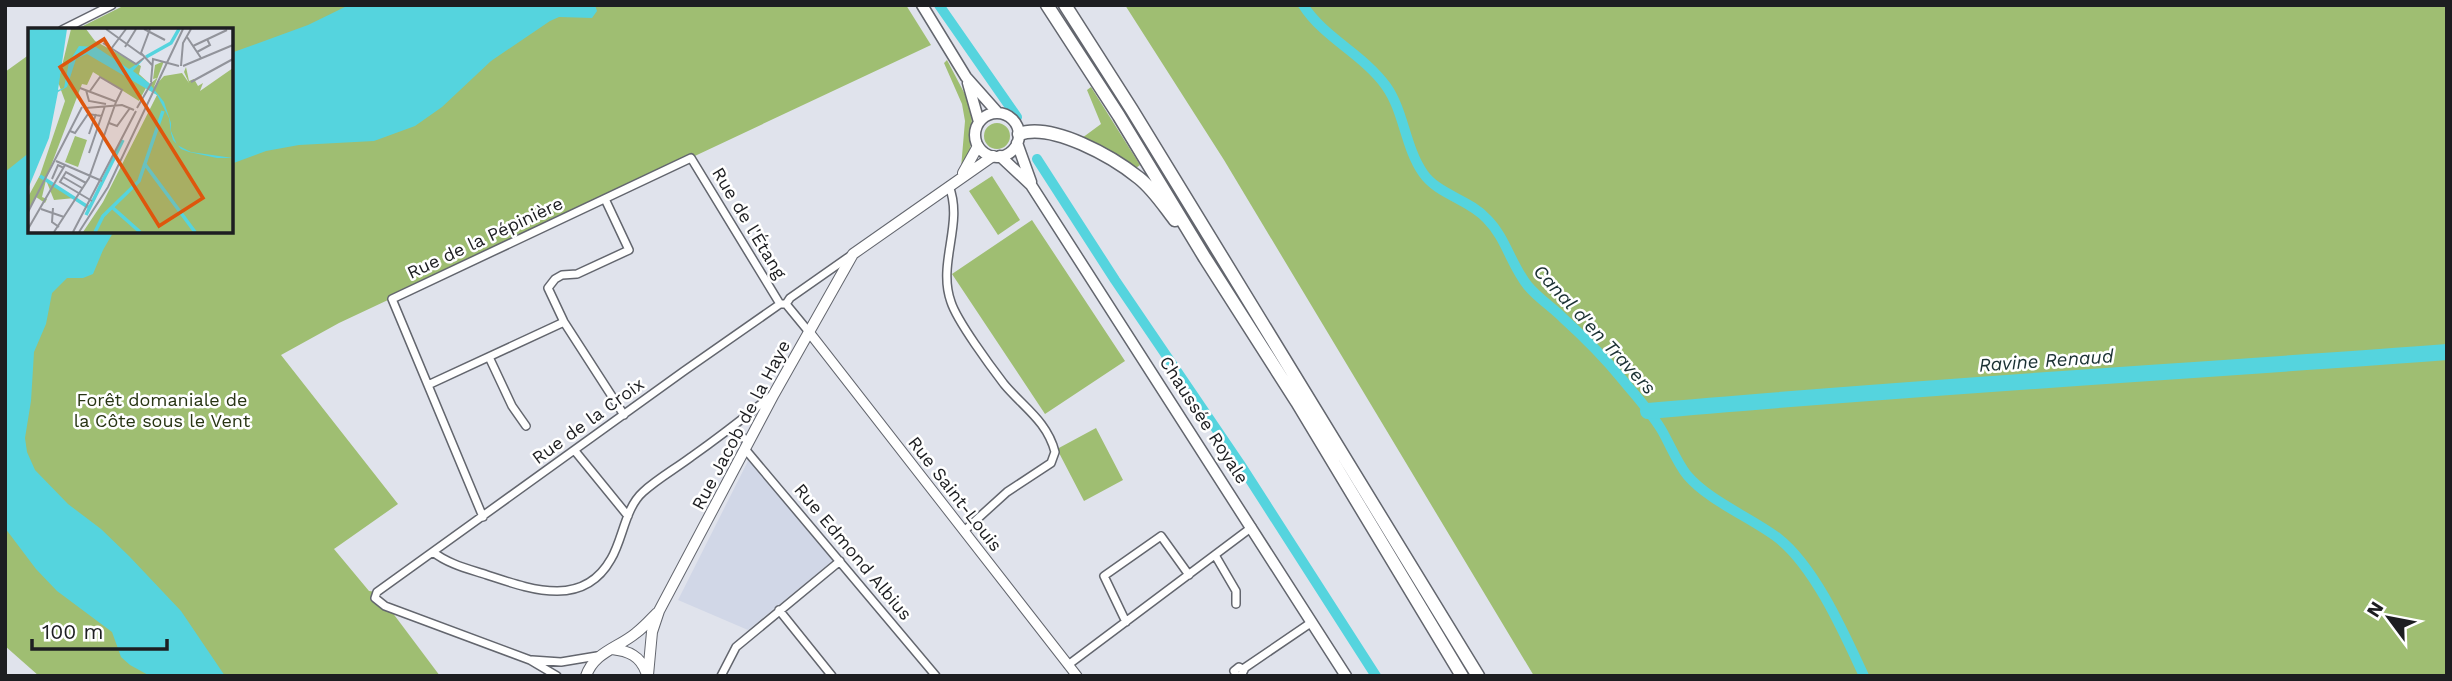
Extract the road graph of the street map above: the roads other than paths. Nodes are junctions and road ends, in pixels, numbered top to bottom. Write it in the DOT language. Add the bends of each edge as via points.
graph roads {
  1 [pos="112,5"];
  2 [pos="922,5"];
  3 [pos="1047,5"];
  4 [pos="1065,5"];
  5 [pos="66,28"];
  6 [pos="966,77"];
  7 [pos="998,113"];
  8 [pos="979,122"];
  9 [pos="1018,138"];
  10 [pos="978,146"];
  11 [pos="997,156"];
  12 [pos="691,158"];
  13 [pos="961,177"];
  14 [pos="1031,185"];
  15 [pos="949,186"];
  16 [pos="605,199"];
  17 [pos="853,254"];
  18 [pos="1205,258"];
  19 [pos="783,304"];
  20 [pos="564,322"];
  21 [pos="809,332"];
  22 [pos="489,357"];
  23 [pos="428,385"];
  24 [pos="774,394"];
  25 [pos="624,415"];
  26 [pos="526,426"];
  27 [pos="729,430"];
  28 [pos="747,445"];
  29 [pos="575,451"];
  30 [pos="628,516"];
  31 [pos="483,517"];
  32 [pos="1252,527"];
  33 [pos="964,531"];
  34 [pos="433,552"];
  35 [pos="1214,555"];
  36 [pos="840,561"];
  37 [pos="1189,575"];
  38 [pos="1236,604"];
  39 [pos="779,610"];
  40 [pos="659,611"];
  41 [pos="1126,622"];
  42 [pos="1312,622"];
  43 [pos="612,649"];
  44 [pos="597,656"];
  45 [pos="530,660"];
  46 [pos="1068,665"];
  47 [pos="724,674"];
  48 [pos="1237,674"];
  49 [pos="648,675"];
  50 [pos="557,676"];
  51 [pos="586,676"];
  52 [pos="832,676"];
  53 [pos="936,676"];
  54 [pos="1077,676"];
  55 [pos="1346,676"];
  56 [pos="1462,676"];
  57 [pos="1478,676"];
  1 -- 5 [label="street"];
  2 -- 6 [label="main road"];
  3 -- 18 [label="highway"];
  4 -- 57 [label="highway"];
  6 -- 7 [label="main road"];
  6 -- 8 [label="main road"];
  7 -- 8 [label="main road"];
  7 -- 9 [label="main road" via="1014,122"];
  8 -- 10 [label="main road"];
  9 -- 11 [label="main road" via="1007,154"];
  9 -- 14 [label="main road, Chaussée Royale"];
  9 -- 18 [label="highway" via="1034,130 1058,134 1122,166 1148,186"];
  10 -- 11 [label="main road"];
  10 -- 13 [label="main road, Rue de la Croix"];
  11 -- 13 [label="main road, Rue de la Croix"];
  11 -- 14 [label="main road, Chaussée Royale"];
  12 -- 16 [label="street, Rue de la Pépinière"];
  12 -- 19 [label="street, Rue de l'Étang"];
  13 -- 15 [label="main road, Rue de la Croix"];
  14 -- 32 [label="main road, Chaussée Royale"];
  15 -- 17 [label="main road, Rue de la Croix"];
  15 -- 33 [label="street" via="955,209 945,276 951,304 1004,384 1047,429 1055,452 1051,463 1007,492"];
  16 -- 20 [label="street" via="629,250 555,279 548,288"];
  16 -- 23 [label="street, Rue de la Pépinière" via="392,299"];
  17 -- 19 [label="street, Rue de la Croix"];
  17 -- 21 [label="main road, Rue Jacob de la Haye"];
  18 -- 56 [label="highway"];
  19 -- 21 [label="street, Rue de l'Étang"];
  19 -- 25 [label="street, Rue de la Croix"];
  20 -- 22 [label="street"];
  20 -- 25 [label="street"];
  21 -- 24 [label="main road, Rue Jacob de la Haye"];
  21 -- 33 [label="street, Rue Saint-Louis"];
  22 -- 23 [label="street"];
  22 -- 26 [label="street"];
  23 -- 31 [label="street, Rue de la Pépinière"];
  24 -- 27 [label="street"];
  24 -- 28 [label="main road, Rue Jacob de la Haye"];
  25 -- 29 [label="street, Rue de la Croix"];
  27 -- 28 [label="street, Rue Edmond Albius"];
  27 -- 30 [label="street" via="643,492"];
  28 -- 36 [label="street, Rue Edmond Albius"];
  28 -- 40 [label="main road, Rue Jacob de la Haye"];
  29 -- 30 [label="street"];
  29 -- 31 [label="street, Rue de la Croix"];
  30 -- 34 [label="street" via="611,560 596,578 556,593 472,570"];
  31 -- 34 [label="street, Rue de la Croix"];
  32 -- 35 [label="street"];
  32 -- 42 [label="main road, Chaussée Royale"];
  33 -- 46 [label="street, Rue Saint-Louis"];
  34 -- 45 [label="street, Rue de la Croix" via="377,592 378,602"];
  35 -- 37 [label="street"];
  35 -- 38 [label="street" via="1236,591"];
  36 -- 39 [label="street"];
  36 -- 53 [label="street, Rue Edmond Albius"];
  37 -- 41 [label="street"];
  37 -- 41 [label="street" via="1161,536 1104,576"];
  39 -- 47 [label="street" via="736,647"];
  39 -- 52 [label="street"];
  40 -- 43 [label="main road, Rue Jacob de la Haye"];
  40 -- 49 [label="main road, Rue Jacob de la Haye"];
  41 -- 46 [label="street"];
  42 -- 48 [label="street"];
  42 -- 55 [label="main road, Chaussée Royale"];
  43 -- 44 [label="main road, Rue Jacob de la Haye"];
  43 -- 49 [label="main road" via="637,657"];
  44 -- 45 [label="street, Rue de la Croix" via="561,662"];
  44 -- 51 [label="main road"];
  45 -- 50 [label="street, Rue de la Croix"];
  46 -- 54 [label="street, Rue Saint-Louis"];
}
